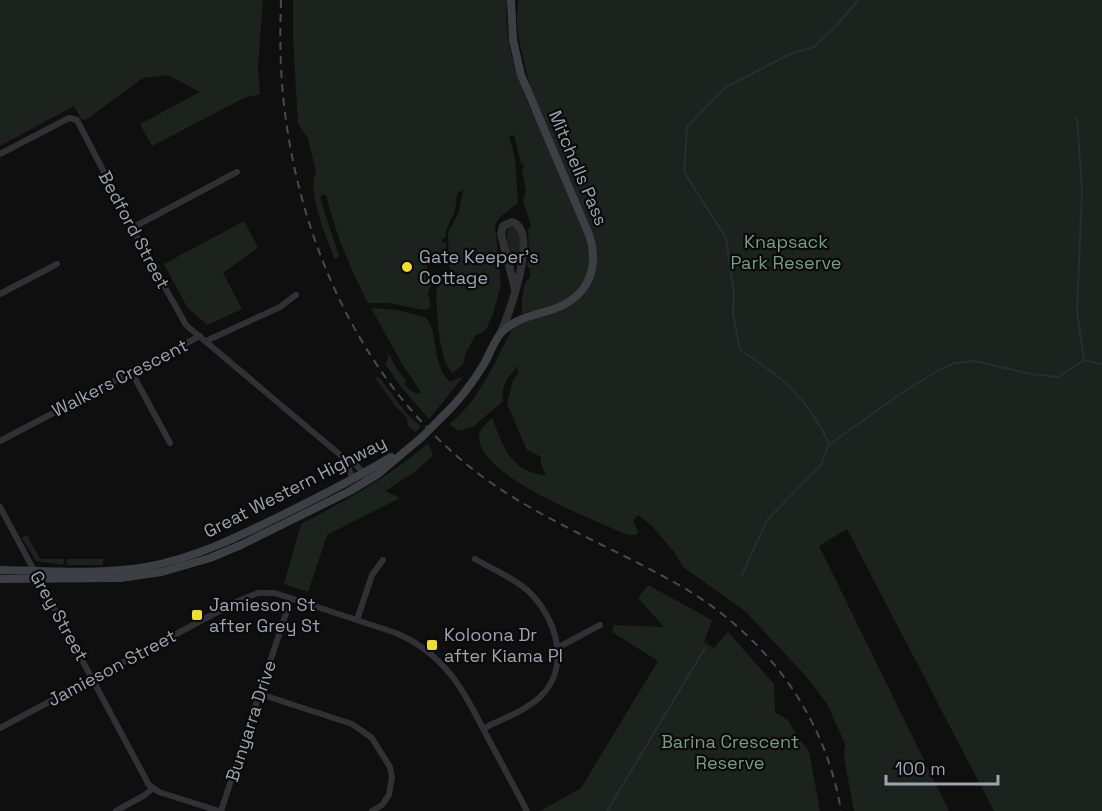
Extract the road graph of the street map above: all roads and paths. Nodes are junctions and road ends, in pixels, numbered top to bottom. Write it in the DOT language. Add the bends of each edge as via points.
graph roads {
  1 [pos="511,0"];
  2 [pos="0,154"];
  3 [pos="237,172"];
  4 [pos="132,228"];
  5 [pos="57,264"];
  6 [pos="515,289"];
  7 [pos="0,294"];
  8 [pos="296,296"];
  9 [pos="500,334"];
  10 [pos="203,339"];
  11 [pos="131,371"];
  12 [pos="0,441"];
  13 [pos="170,443"];
  14 [pos="345,459"];
  15 [pos="367,476"];
  16 [pos="353,479"];
  17 [pos="0,507"];
  18 [pos="475,559"];
  19 [pos="383,560"];
  20 [pos="0,570"];
  21 [pos="34,571"];
  22 [pos="0,579"];
  23 [pos="39,580"];
  24 [pos="291,598"];
  25 [pos="357,620"];
  26 [pos="600,625"];
  27 [pos="559,647"];
  28 [pos="93,679"];
  29 [pos="260,694"];
  30 [pos="0,728"];
  31 [pos="484,728"];
  32 [pos="153,788"];
  33 [pos="116,811"];
  34 [pos="220,811"];
  35 [pos="372,811"];
  36 [pos="528,811"];
  1 -- 9 [label="main road, Mitchells Pass" via="513,40 521,75 587,230 594,259 589,281 571,300 513,322"];
  2 -- 4 [label="street, Bedford Street" via="75,118"];
  3 -- 4 [label="street"];
  4 -- 10 [label="street, Bedford Street" via="180,316"];
  5 -- 7 [label="street"];
  6 -- 6 [label="street, Great Western Highway" via="501,234 503,226 512,222 521,228 523,238 522,264"];
  6 -- 9 [label="street, Great Western Highway"];
  8 -- 10 [label="street" via="280,307"];
  9 -- 15 [label="main road, Great Western Highway, bridge" via="475,378 441,418 422,437"];
  10 -- 11 [label="street, Walkers Crescent"];
  10 -- 14 [label="street, Walkers Crescent"];
  11 -- 12 [label="street, Walkers Crescent"];
  11 -- 13 [label="street"];
  14 -- 15 [label="street, Walkers Crescent"];
  14 -- 16 [label="street, Walkers Crescent"];
  15 -- 16 [label="main road, Great Western Highway"];
  15 -- 23 [label="main road, Great Western Highway" via="330,501 241,545 184,567 120,578"];
  16 -- 21 [label="main road, Great Western Highway" via="237,538 178,560 109,571"];
  17 -- 21 [label="street, Grey Street"];
  18 -- 27 [label="street" via="531,594"];
  19 -- 25 [label="street" via="372,575"];
  20 -- 21 [label="main road, Great Western Highway"];
  21 -- 23 [label="street, Grey Street"];
  22 -- 23 [label="main road, Great Western Highway"];
  23 -- 28 [label="street, Grey Street"];
  24 -- 25 [label="street, Jamieson Street"];
  24 -- 28 [label="street, Jamieson Street" via="265,592 251,596"];
  24 -- 29 [label="street, Bunyarra Drive"];
  25 -- 31 [label="street, Jamieson Street" via="406,637 433,655 458,682"];
  26 -- 27 [label="street"];
  27 -- 31 [label="street" via="554,675 545,691 534,702"];
  28 -- 30 [label="street, Jamieson Street"];
  28 -- 32 [label="street, Grey Street"];
  29 -- 34 [label="street, Bunyarra Drive"];
  29 -- 35 [label="street" via="352,724 372,738 390,766 392,777 389,795"];
  31 -- 36 [label="street, Jamieson Street"];
  32 -- 33 [label="street"];
  32 -- 34 [label="street"];
}
